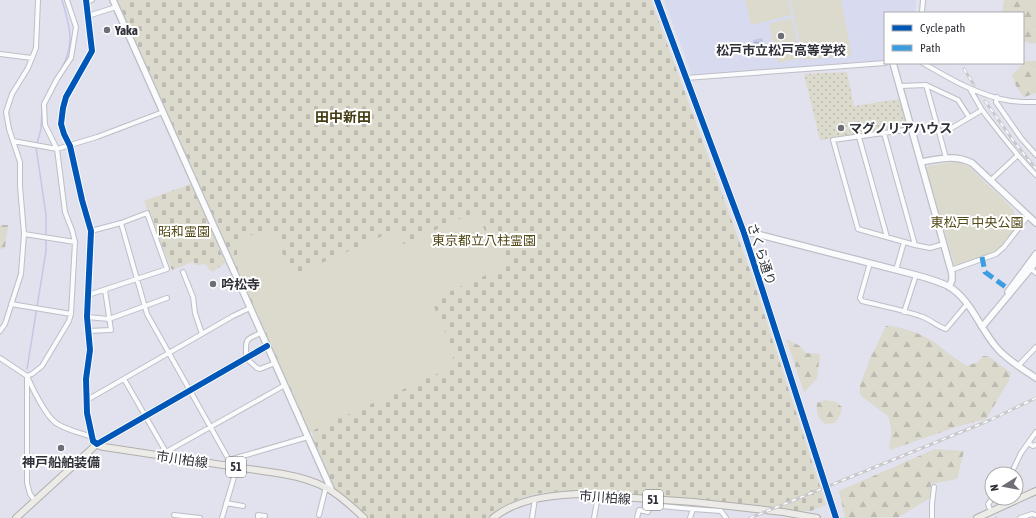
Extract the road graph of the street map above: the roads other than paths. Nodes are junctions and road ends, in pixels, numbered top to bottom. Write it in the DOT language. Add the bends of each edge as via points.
graph roads {
  1 [pos="38,0"];
  2 [pos="67,0"];
  3 [pos="92,0"];
  4 [pos="113,0"];
  5 [pos="657,0"];
  6 [pos="923,0"];
  7 [pos="87,1"];
  8 [pos="116,7"];
  9 [pos="922,12"];
  10 [pos="88,16"];
  11 [pos="0,54"];
  12 [pos="32,58"];
  13 [pos="884,63"];
  14 [pos="893,64"];
  15 [pos="925,64"];
  16 [pos="686,78"];
  17 [pos="926,85"];
  18 [pos="900,86"];
  19 [pos="970,88"];
  20 [pos="996,97"];
  21 [pos="1036,102"];
  22 [pos="982,110"];
  23 [pos="163,112"];
  24 [pos="969,116"];
  25 [pos="912,129"];
  26 [pos="939,132"];
  27 [pos="884,133"];
  28 [pos="859,137"];
  29 [pos="13,141"];
  30 [pos="70,146"];
  31 [pos="57,149"];
  32 [pos="1018,155"];
  33 [pos="1036,155"];
  34 [pos="946,158"];
  35 [pos="921,162"];
  36 [pos="1036,175"];
  37 [pos="991,180"];
  38 [pos="1028,216"];
  39 [pos="121,223"];
  40 [pos="1036,223"];
  41 [pos="92,231"];
  42 [pos="744,233"];
  43 [pos="24,234"];
  44 [pos="887,237"];
  45 [pos="75,242"];
  46 [pos="904,242"];
  47 [pos="944,244"];
  48 [pos="916,245"];
  49 [pos="1036,254"];
  50 [pos="1036,262"];
  51 [pos="870,263"];
  52 [pos="896,270"];
  53 [pos="951,270"];
  54 [pos="1034,271"];
  55 [pos="184,272"];
  56 [pos="916,275"];
  57 [pos="138,279"];
  58 [pos="949,287"];
  59 [pos="105,290"];
  60 [pos="88,295"];
  61 [pos="167,298"];
  62 [pos="1002,302"];
  63 [pos="11,304"];
  64 [pos="967,304"];
  65 [pos="145,306"];
  66 [pos="250,308"];
  67 [pos="904,312"];
  68 [pos="71,314"];
  69 [pos="87,317"];
  70 [pos="109,319"];
  71 [pos="982,327"];
  72 [pos="0,330"];
  73 [pos="88,331"];
  74 [pos="261,333"];
  75 [pos="202,334"];
  76 [pos="267,346"];
  77 [pos="1036,347"];
  78 [pos="169,353"];
  79 [pos="0,358"];
  80 [pos="246,358"];
  81 [pos="275,363"];
  82 [pos="1018,366"];
  83 [pos="28,376"];
  84 [pos="1036,378"];
  85 [pos="124,379"];
  86 [pos="285,385"];
  87 [pos="190,390"];
  88 [pos="87,400"];
  89 [pos="145,416"];
  90 [pos="211,426"];
  91 [pos="1036,432"];
  92 [pos="92,437"];
  93 [pos="308,438"];
  94 [pos="1028,443"];
  95 [pos="97,444"];
  96 [pos="1036,445"];
  97 [pos="164,454"];
  98 [pos="227,462"];
  99 [pos="1015,466"];
  100 [pos="238,467"];
  101 [pos="934,487"];
  102 [pos="329,488"];
  103 [pos="1036,491"];
  104 [pos="598,496"];
  105 [pos="535,499"];
  106 [pos="35,501"];
  107 [pos="649,502"];
  108 [pos="226,503"];
  109 [pos="243,506"];
  110 [pos="988,506"];
  111 [pos="693,509"];
  112 [pos="990,512"];
  113 [pos="174,515"];
  114 [pos="319,515"];
  115 [pos="265,516"];
  116 [pos="1033,516"];
  117 [pos="16,518"];
  118 [pos="200,518"];
  119 [pos="222,518"];
  120 [pos="258,518"];
  121 [pos="364,518"];
  122 [pos="493,518"];
  123 [pos="532,518"];
  124 [pos="594,518"];
  125 [pos="637,518"];
  126 [pos="690,518"];
  127 [pos="726,518"];
  128 [pos="813,518"];
  129 [pos="836,518"];
  130 [pos="932,518"];
  131 [pos="977,518"];
  132 [pos="1020,518"];
  1 -- 12 [label="street" via="37,38"];
  2 -- 31 [label="street" via="76,27 71,58 44,104 44,125"];
  3 -- 7 [label="street"];
  4 -- 8 [label="street"];
  5 -- 16 [label="street, さくら通り"];
  6 -- 9 [label="street"];
  7 -- 10 [label="street"];
  8 -- 10 [label="street"];
  8 -- 23 [label="street"];
  10 -- 30 [label="street" via="92,51 66,97 61,118 64,134"];
  11 -- 12 [label="street"];
  12 -- 29 [label="street" via="8,105 7,118"];
  13 -- 16 [label="street"];
  14 -- 18 [label="street"];
  15 -- 19 [label="street"];
  16 -- 42 [label="street, さくら通り"];
  17 -- 18 [label="street"];
  17 -- 24 [label="street" via="958,100"];
  17 -- 26 [label="street"];
  18 -- 25 [label="street"];
  19 -- 20 [label="street"];
  19 -- 22 [label="street"];
  20 -- 21 [label="street" via="1010,101"];
  20 -- 33 [label="street" via="996,102"];
  22 -- 24 [label="street"];
  22 -- 32 [label="street"];
  23 -- 30 [label="street"];
  23 -- 66 [label="street"];
  24 -- 26 [label="street"];
  25 -- 27 [label="street"];
  25 -- 35 [label="street"];
  26 -- 34 [label="street"];
  27 -- 28 [label="street"];
  27 -- 48 [label="street"];
  28 -- 44 [label="street"];
  28 -- 44 [label="street" via="833,140 858,230"];
  29 -- 31 [label="street"];
  29 -- 43 [label="street" via="20,162"];
  30 -- 31 [label="street"];
  30 -- 41 [label="street"];
  31 -- 45 [label="street" via="65,212"];
  32 -- 36 [label="street"];
  32 -- 37 [label="street"];
  34 -- 35 [label="street"];
  34 -- 37 [label="street" via="966,160"];
  35 -- 47 [label="street"];
  37 -- 38 [label="street"];
  38 -- 40 [label="street"];
  38 -- 53 [label="street" via="996,254"];
  39 -- 41 [label="street"];
  39 -- 57 [label="street"];
  39 -- 57 [label="street" via="147,213 167,269"];
  41 -- 60 [label="street"];
  42 -- 51 [label="street" via="753,233"];
  42 -- 129 [label="street, さくら通り"];
  43 -- 45 [label="street"];
  43 -- 63 [label="street" via="21,274"];
  44 -- 46 [label="street"];
  45 -- 68 [label="street"];
  46 -- 48 [label="street"];
  46 -- 52 [label="street"];
  47 -- 48 [label="street" via="930,248"];
  47 -- 53 [label="street"];
  49 -- 62 [label="street"];
  50 -- 54 [label="street"];
  51 -- 52 [label="street"];
  51 -- 67 [label="street" via="860,298 862,301"];
  52 -- 56 [label="street"];
  53 -- 58 [label="street"];
  54 -- 62 [label="street"];
  55 -- 75 [label="street"];
  56 -- 58 [label="street"];
  56 -- 67 [label="street"];
  57 -- 59 [label="street"];
  57 -- 65 [label="street"];
  58 -- 64 [label="street"];
  59 -- 60 [label="street"];
  59 -- 70 [label="street"];
  60 -- 69 [label="street"];
  61 -- 65 [label="street"];
  62 -- 71 [label="street"];
  63 -- 68 [label="street"];
  63 -- 72 [label="street" via="5,324"];
  64 -- 67 [label="street" via="946,329 924,317"];
  64 -- 71 [label="street"];
  65 -- 70 [label="street"];
  65 -- 78 [label="street"];
  66 -- 74 [label="street"];
  66 -- 75 [label="street"];
  68 -- 83 [label="street" via="44,362"];
  69 -- 70 [label="street"];
  69 -- 73 [label="street"];
  70 -- 73 [label="street" via="111,330"];
  71 -- 82 [label="street" via="996,348"];
  73 -- 88 [label="street" via="90,350 86,380"];
  74 -- 76 [label="street"];
  74 -- 80 [label="street" via="247,339"];
  75 -- 78 [label="street"];
  76 -- 80 [label="street"];
  76 -- 81 [label="street"];
  77 -- 82 [label="street"];
  78 -- 85 [label="street"];
  78 -- 87 [label="street"];
  79 -- 83 [label="street"];
  80 -- 81 [label="street" via="260,370"];
  80 -- 87 [label="street"];
  81 -- 86 [label="street"];
  82 -- 84 [label="street"];
  83 -- 92 [label="street" via="52,420 63,427"];
  83 -- 106 [label="street" via="27,483"];
  85 -- 88 [label="street"];
  85 -- 89 [label="street"];
  86 -- 90 [label="street"];
  86 -- 93 [label="street"];
  87 -- 89 [label="street"];
  87 -- 90 [label="street"];
  88 -- 92 [label="street"];
  89 -- 95 [label="street"];
  89 -- 97 [label="street"];
  90 -- 97 [label="street"];
  90 -- 98 [label="street"];
  91 -- 94 [label="street"];
  92 -- 95 [label="street"];
  93 -- 98 [label="street"];
  93 -- 102 [label="street"];
  94 -- 96 [label="street"];
  94 -- 99 [label="street"];
  95 -- 97 [label="main road, 市川柏線 / 51"];
  95 -- 106 [label="main road"];
  97 -- 98 [label="main road, 市川柏線 / 51"];
  98 -- 100 [label="main road, 市川柏線 / 51"];
  100 -- 102 [label="main road, 市川柏線 / 51" via="293,476"];
  100 -- 108 [label="street"];
  101 -- 130 [label="street"];
  102 -- 114 [label="street"];
  102 -- 121 [label="main road, 市川柏線 / 51"];
  103 -- 112 [label="main road"];
  104 -- 105 [label="main road, 市川柏線 / 51" via="576,494"];
  104 -- 107 [label="main road, 市川柏線 / 51"];
  104 -- 124 [label="street"];
  105 -- 122 [label="main road, 市川柏線 / 51" via="513,505"];
  105 -- 123 [label="street"];
  106 -- 117 [label="main road"];
  107 -- 111 [label="street"];
  107 -- 125 [label="street" via="648,512 639,510"];
  107 -- 128 [label="main road, 市川柏線 / 51" via="701,503"];
  108 -- 109 [label="street"];
  108 -- 119 [label="street"];
  110 -- 112 [label="street"];
  111 -- 126 [label="street"];
  111 -- 127 [label="street" via="720,511"];
  112 -- 131 [label="main road"];
  113 -- 118 [label="street"];
  115 -- 120 [label="street" via="258,514"];
  116 -- 132 [label="street"];
}
